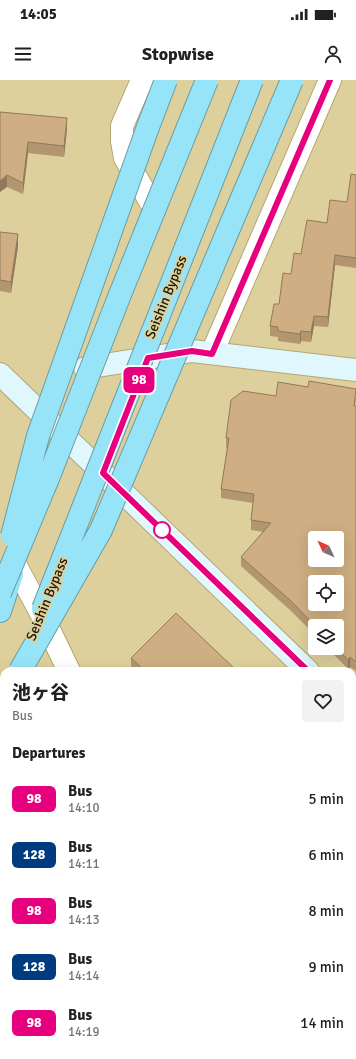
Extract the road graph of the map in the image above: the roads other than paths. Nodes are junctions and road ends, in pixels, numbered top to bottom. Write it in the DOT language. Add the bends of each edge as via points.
graph roads {
  1 [pos="142,80"];
  2 [pos="166,80"];
  3 [pos="202,80"];
  4 [pos="207,80"];
  5 [pos="252,80"];
  6 [pos="259,80"];
  7 [pos="292,80"];
  8 [pos="330,80"];
  9 [pos="151,203"];
  10 [pos="212,354"];
  11 [pos="148,358"];
  12 [pos="85,368"];
  13 [pos="356,370"];
  14 [pos="0,374"];
  15 [pos="60,432"];
  16 [pos="103,473"];
  17 [pos="15,564"];
  18 [pos="0,582"];
  19 [pos="0,593"];
  20 [pos="0,611"];
  21 [pos="44,619"];
  22 [pos="21,667"];
  23 [pos="21,667"];
  24 [pos="26,667"];
  25 [pos="67,667"];
  26 [pos="304,667"];
  1 -- 9 [label="street" via="122,126 122,141 125,158"];
  2 -- 18 [label="highway, bridge" via="38,436"];
  3 -- 9 [label="highway"];
  4 -- 19 [label="highway, bridge"];
  5 -- 22 [label="highway, Seishin Bypass, bridge"];
  6 -- 11 [label="highway"];
  7 -- 23 [label="highway, bridge" via="100,530"];
  8 -- 10 [label="street"];
  9 -- 12 [label="highway"];
  10 -- 11 [label="street" via="192,351"];
  10 -- 13 [label="street"];
  11 -- 12 [label="street"];
  11 -- 16 [label="highway"];
  12 -- 15 [label="highway"];
  14 -- 15 [label="street"];
  15 -- 16 [label="street"];
  15 -- 17 [label="highway" via="44,472"];
  16 -- 21 [label="highway"];
  16 -- 26 [label="street"];
  17 -- 20 [label="highway"];
  17 -- 21 [label="street"];
  21 -- 24 [label="highway"];
  21 -- 25 [label="street"];
}
